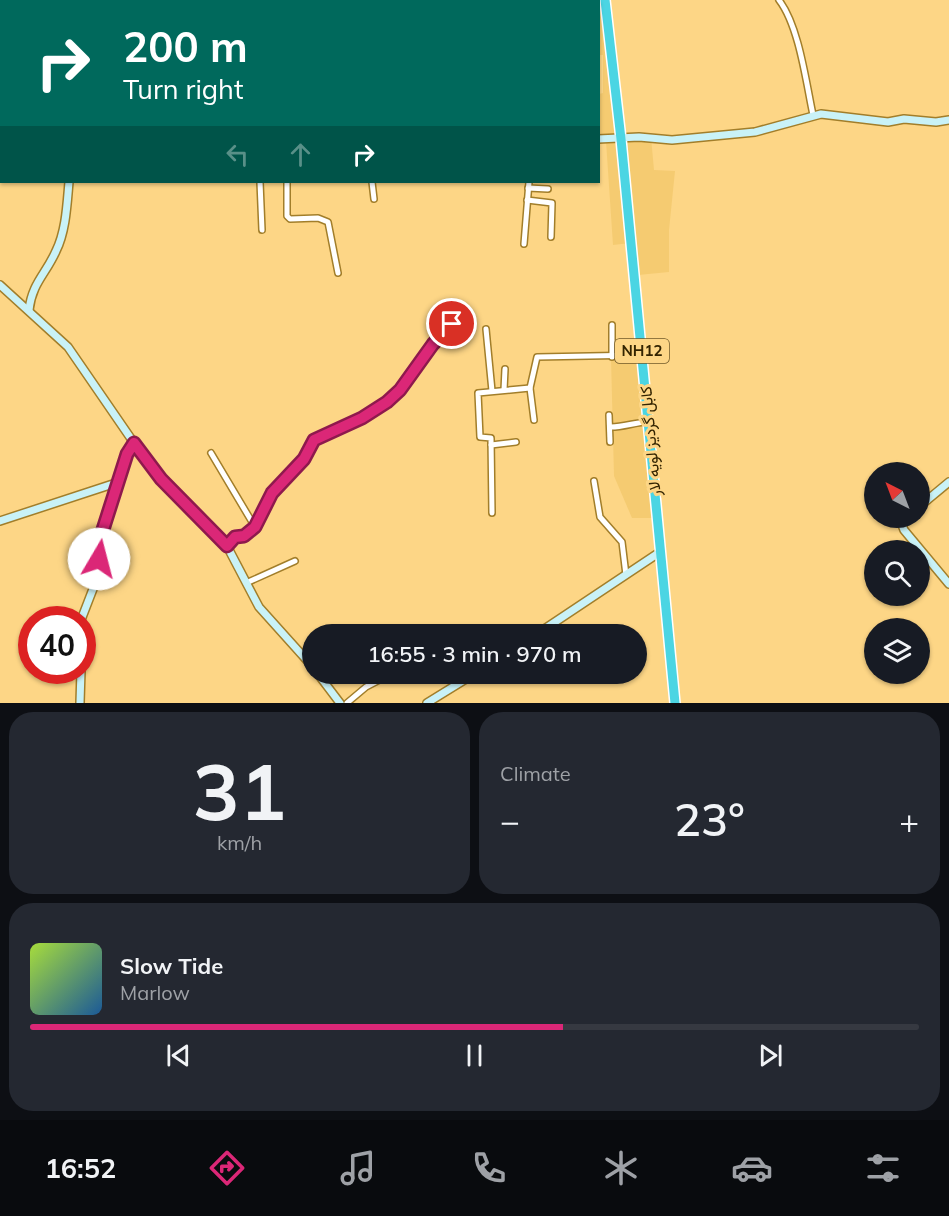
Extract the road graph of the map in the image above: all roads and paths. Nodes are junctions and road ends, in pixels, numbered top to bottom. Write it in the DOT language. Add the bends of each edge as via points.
graph roads {
  1 [pos="779,0"];
  2 [pos="603,2"];
  3 [pos="813,115"];
  4 [pos="949,120"];
  5 [pos="600,139"];
  6 [pos="621,139"];
  7 [pos="69,183"];
  8 [pos="260,183"];
  9 [pos="287,183"];
  10 [pos="372,183"];
  11 [pos="528,185"];
  12 [pos="548,189"];
  13 [pos="374,199"];
  14 [pos="527,200"];
  15 [pos="262,230"];
  16 [pos="551,237"];
  17 [pos="524,244"];
  18 [pos="338,273"];
  19 [pos="0,285"];
  20 [pos="29,310"];
  21 [pos="452,324"];
  22 [pos="612,325"];
  23 [pos="486,329"];
  24 [pos="642,355"];
  25 [pos="612,357"];
  26 [pos="505,369"];
  27 [pos="530,388"];
  28 [pos="504,390"];
  29 [pos="492,391"];
  30 [pos="609,415"];
  31 [pos="534,420"];
  32 [pos="648,422"];
  33 [pos="611,427"];
  34 [pos="516,442"];
  35 [pos="610,442"];
  36 [pos="134,443"];
  37 [pos="491,445"];
  38 [pos="211,453"];
  39 [pos="594,481"];
  40 [pos="119,482"];
  41 [pos="949,482"];
  42 [pos="930,498"];
  43 [pos="492,513"];
  44 [pos="0,521"];
  45 [pos="255,527"];
  46 [pos="903,528"];
  47 [pos="227,546"];
  48 [pos="660,552"];
  49 [pos="295,561"];
  50 [pos="626,575"];
  51 [pos="948,581"];
  52 [pos="246,583"];
  53 [pos="86,606"];
  54 [pos="553,624"];
  55 [pos="302,655"];
  56 [pos="81,684"];
  57 [pos="326,684"];
  58 [pos="372,684"];
  59 [pos="458,684"];
  60 [pos="80,703"];
  61 [pos="340,703"];
  62 [pos="347,703"];
  63 [pos="427,703"];
  64 [pos="675,703"];
  1 -- 3 [label="street" via="793,31"];
  2 -- 6 [label="highway, کابل گردیز لویه لار / NH12"];
  3 -- 4 [label="street" via="888,122"];
  3 -- 6 [label="street" via="755,132 672,141"];
  5 -- 6 [label="street"];
  6 -- 24 [label="highway, کابل گردیز لویه لار / NH12"];
  7 -- 20 [label="street" via="57,251 37,280"];
  8 -- 15 [label="street"];
  9 -- 18 [label="street" via="290,219 318,218 328,222"];
  10 -- 13 [label="street"];
  11 -- 12 [label="street"];
  11 -- 14 [label="street"];
  14 -- 16 [label="street" via="552,203"];
  14 -- 17 [label="street"];
  19 -- 20 [label="street"];
  20 -- 36 [label="street" via="68,347"];
  21 -- 45 [label="street" via="387,402 314,440 304,459 272,493"];
  22 -- 25 [label="street"];
  23 -- 29 [label="street"];
  24 -- 25 [label="street"];
  24 -- 32 [label="highway, کابل گردیز لویه لار / NH12"];
  25 -- 27 [label="street" via="537,357"];
  26 -- 28 [label="street"];
  27 -- 28 [label="street"];
  27 -- 31 [label="street"];
  28 -- 29 [label="street"];
  29 -- 37 [label="street" via="478,393 480,437 491,437"];
  30 -- 33 [label="street"];
  32 -- 33 [label="street"];
  32 -- 48 [label="highway, کابل گردیز لویه لار / NH12"];
  33 -- 35 [label="street"];
  34 -- 37 [label="street"];
  36 -- 40 [label="street"];
  36 -- 47 [label="street" via="161,479"];
  37 -- 43 [label="street"];
  38 -- 45 [label="street"];
  39 -- 50 [label="street" via="600,517 622,542"];
  40 -- 44 [label="street"];
  40 -- 53 [label="street" via="99,542 98,576"];
  41 -- 42 [label="street"];
  45 -- 47 [label="street"];
  46 -- 51 [label="street"];
  47 -- 52 [label="street"];
  48 -- 50 [label="street"];
  48 -- 64 [label="highway, کابل گردیز لویه لار / NH12"];
  49 -- 52 [label="street"];
  50 -- 54 [label="street"];
  52 -- 55 [label="street" via="259,607"];
  56 -- 60 [label="street"];
  57 -- 61 [label="street"];
  58 -- 62 [label="street"];
  59 -- 63 [label="street"];
}
